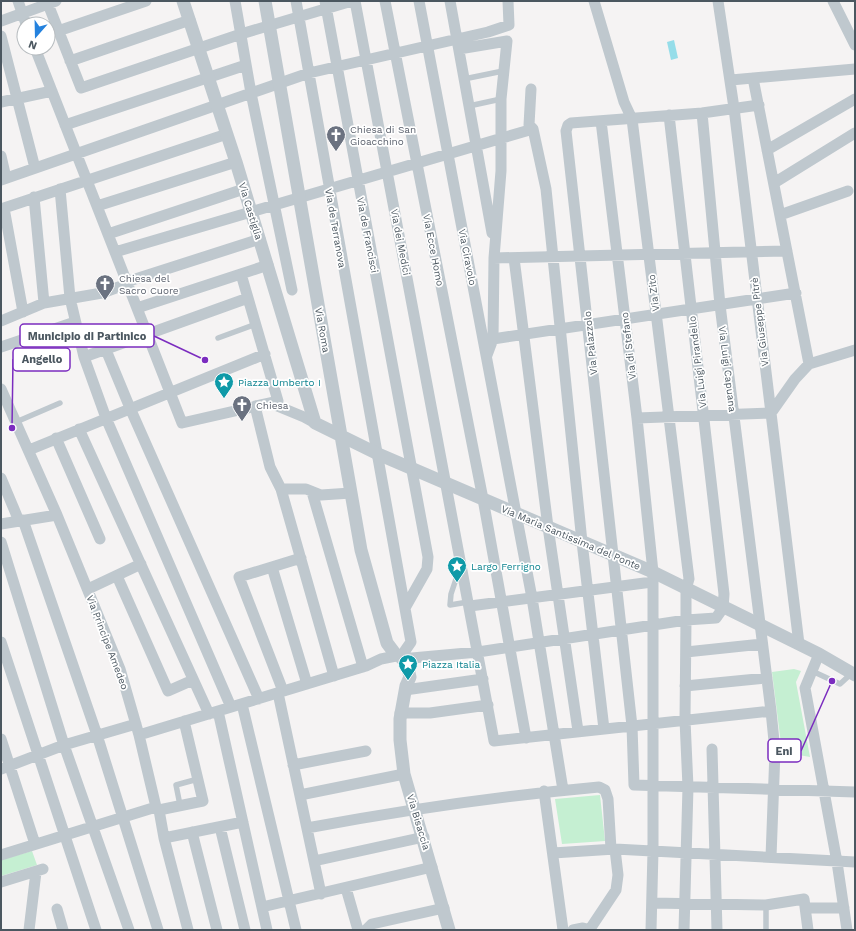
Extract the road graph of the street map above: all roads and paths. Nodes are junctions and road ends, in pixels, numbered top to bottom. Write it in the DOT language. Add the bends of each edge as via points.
graph roads {
  1 [pos="18,1"];
  2 [pos="146,1"];
  3 [pos="183,1"];
  4 [pos="235,1"];
  5 [pos="265,1"];
  6 [pos="296,1"];
  7 [pos="352,1"];
  8 [pos="355,1"];
  9 [pos="385,1"];
  10 [pos="419,1"];
  11 [pos="450,1"];
  12 [pos="508,1"];
  13 [pos="594,1"];
  14 [pos="718,1"];
  15 [pos="833,1"];
  16 [pos="52,2"];
  17 [pos="326,5"];
  18 [pos="22,13"];
  19 [pos="23,16"];
  20 [pos="299,17"];
  21 [pos="190,20"];
  22 [pos="1,21"];
  23 [pos="270,26"];
  24 [pos="58,31"];
  25 [pos="240,34"];
  26 [pos="1,36"];
  27 [pos="458,44"];
  28 [pos="855,45"];
  29 [pos="427,46"];
  30 [pos="199,48"];
  31 [pos="396,54"];
  32 [pos="38,56"];
  33 [pos="367,60"];
  34 [pos="70,61"];
  35 [pos="246,65"];
  36 [pos="338,67"];
  37 [pos="855,69"];
  38 [pos="503,71"];
  39 [pos="309,74"];
  40 [pos="208,77"];
  41 [pos="753,78"];
  42 [pos="464,79"];
  43 [pos="731,80"];
  44 [pos="279,84"];
  45 [pos="530,90"];
  46 [pos="52,91"];
  47 [pos="251,93"];
  48 [pos="18,98"];
  49 [pos="501,99"];
  50 [pos="855,99"];
  51 [pos="1,102"];
  52 [pos="217,104"];
  53 [pos="758,105"];
  54 [pos="469,106"];
  55 [pos="734,108"];
  56 [pos="702,112"];
  57 [pos="669,115"];
  58 [pos="632,119"];
  59 [pos="601,121"];
  60 [pos="65,125"];
  61 [pos="532,129"];
  62 [pos="855,133"];
  63 [pos="227,134"];
  64 [pos="500,138"];
  65 [pos="476,146"];
  66 [pos="767,150"];
  67 [pos="76,154"];
  68 [pos="448,154"];
  69 [pos="1,156"];
  70 [pos="236,162"];
  71 [pos="417,163"];
  72 [pos="35,168"];
  73 [pos="387,172"];
  74 [pos="4,179"];
  75 [pos="86,180"];
  76 [pos="358,181"];
  77 [pos="774,183"];
  78 [pos="60,189"];
  79 [pos="244,189"];
  80 [pos="328,190"];
  81 [pos="848,191"];
  82 [pos="34,198"];
  83 [pos="299,198"];
  84 [pos="275,205"];
  85 [pos="97,206"];
  86 [pos="2,208"];
  87 [pos="251,211"];
  88 [pos="780,215"];
  89 [pos="108,234"];
  90 [pos="260,239"];
  91 [pos="787,251"];
  92 [pos="115,252"];
  93 [pos="751,252"];
  94 [pos="495,253"];
  95 [pos="715,253"];
  96 [pos="649,254"];
  97 [pos="685,254"];
  98 [pos="616,255"];
  99 [pos="580,256"];
  100 [pos="553,257"];
  101 [pos="514,258"];
  102 [pos="268,265"];
  103 [pos="241,274"];
  104 [pos="127,283"];
  105 [pos="292,290"];
  106 [pos="796,293"];
  107 [pos="70,298"];
  108 [pos="248,298"];
  109 [pos="756,299"];
  110 [pos="44,303"];
  111 [pos="720,304"];
  112 [pos="137,308"];
  113 [pos="691,309"];
  114 [pos="23,312"];
  115 [pos="655,314"];
  116 [pos="625,319"];
  117 [pos="1,320"];
  118 [pos="75,322"];
  119 [pos="256,324"];
  120 [pos="587,324"];
  121 [pos="560,329"];
  122 [pos="523,334"];
  123 [pos="148,336"];
  124 [pos="218,338"];
  125 [pos="493,338"];
  126 [pos="1,348"];
  127 [pos="106,350"];
  128 [pos="855,350"];
  129 [pos="264,352"];
  130 [pos="487,355"];
  131 [pos="84,357"];
  132 [pos="809,364"];
  133 [pos="1,388"];
  134 [pos="167,390"];
  135 [pos="60,403"];
  136 [pos="277,405"];
  137 [pos="130,408"];
  138 [pos="256,409"];
  139 [pos="770,413"];
  140 [pos="733,414"];
  141 [pos="703,416"];
  142 [pos="668,417"];
  143 [pos="106,418"];
  144 [pos="637,418"];
  145 [pos="16,422"];
  146 [pos="315,423"];
  147 [pos="79,429"];
  148 [pos="342,437"];
  149 [pos="56,438"];
  150 [pos="29,450"];
  151 [pos="378,454"];
  152 [pos="412,469"];
  153 [pos="1,478"];
  154 [pos="447,483"];
  155 [pos="281,489"];
  156 [pos="312,492"];
  157 [pos="351,493"];
  158 [pos="483,499"];
  159 [pos="516,513"];
  160 [pos="57,514"];
  161 [pos="21,521"];
  162 [pos="1,524"];
  163 [pos="548,527"];
  164 [pos="100,539"];
  165 [pos="1,542"];
  166 [pos="582,542"];
  167 [pos="613,555"];
  168 [pos="301,558"];
  169 [pos="462,563"];
  170 [pos="141,564"];
  171 [pos="272,567"];
  172 [pos="117,576"];
  173 [pos="653,577"];
  174 [pos="617,586"];
  175 [pos="88,589"];
  176 [pos="686,589"];
  177 [pos="588,590"];
  178 [pos="559,594"];
  179 [pos="532,598"];
  180 [pos="501,602"];
  181 [pos="469,604"];
  182 [pos="405,608"];
  183 [pos="723,608"];
  184 [pos="686,620"];
  185 [pos="653,625"];
  186 [pos="760,625"];
  187 [pos="622,629"];
  188 [pos="593,634"];
  189 [pos="565,638"];
  190 [pos="1,642"];
  191 [pos="540,642"];
  192 [pos="762,644"];
  193 [pos="799,644"];
  194 [pos="510,646"];
  195 [pos="478,652"];
  196 [pos="686,652"];
  197 [pos="819,654"];
  198 [pos="400,658"];
  199 [pos="367,666"];
  200 [pos="812,672"];
  201 [pos="853,674"];
  202 [pos="334,676"];
  203 [pos="767,678"];
  204 [pos="483,679"];
  205 [pos="193,680"];
  206 [pos="307,684"];
  207 [pos="685,686"];
  208 [pos="406,688"];
  209 [pos="280,692"];
  210 [pos="260,699"];
  211 [pos="242,704"];
  212 [pos="488,705"];
  213 [pos="231,707"];
  214 [pos="771,711"];
  215 [pos="213,713"];
  216 [pos="400,713"];
  217 [pos="685,720"];
  218 [pos="184,722"];
  219 [pos="653,724"];
  220 [pos="632,726"];
  221 [pos="604,729"];
  222 [pos="138,730"];
  223 [pos="578,731"];
  224 [pos="97,735"];
  225 [pos="554,735"];
  226 [pos="526,738"];
  227 [pos="1,739"];
  228 [pos="64,745"];
  229 [pos="712,749"];
  230 [pos="366,751"];
  231 [pos="39,754"];
  232 [pos="293,765"];
  233 [pos="6,767"];
  234 [pos="404,774"];
  235 [pos="198,779"];
  236 [pos="653,786"];
  237 [pos="688,787"];
  238 [pos="713,788"];
  239 [pos="563,790"];
  240 [pos="774,790"];
  241 [pos="824,791"];
  242 [pos="544,792"];
  243 [pos="855,792"];
  244 [pos="300,795"];
  245 [pos="180,805"];
  246 [pos="415,808"];
  247 [pos="158,809"];
  248 [pos="124,817"];
  249 [pos="242,822"];
  250 [pos="220,827"];
  251 [pos="93,828"];
  252 [pos="307,828"];
  253 [pos="192,832"];
  254 [pos="65,835"];
  255 [pos="424,837"];
  256 [pos="164,838"];
  257 [pos="35,844"];
  258 [pos="613,849"];
  259 [pos="653,851"];
  260 [pos="686,852"];
  261 [pos="553,853"];
  262 [pos="716,854"];
  263 [pos="1,855"];
  264 [pos="772,857"];
  265 [pos="314,861"];
  266 [pos="837,862"];
  267 [pos="855,862"];
  268 [pos="432,867"];
  269 [pos="1,882"];
  270 [pos="346,888"];
  271 [pos="321,894"];
  272 [pos="290,901"];
  273 [pos="652,903"];
  274 [pos="805,903"];
  275 [pos="684,904"];
  276 [pos="717,905"];
  277 [pos="766,905"];
  278 [pos="262,907"];
  279 [pos="444,908"];
  280 [pos="844,908"];
  281 [pos="57,909"];
  282 [pos="29,930"];
  283 [pos="63,930"];
  284 [pos="96,930"];
  285 [pos="129,930"];
  286 [pos="158,930"];
  287 [pos="188,930"];
  288 [pos="217,930"];
  289 [pos="245,930"];
  290 [pos="267,930"];
  291 [pos="296,930"];
  292 [pos="358,930"];
  293 [pos="366,930"];
  294 [pos="449,930"];
  295 [pos="563,930"];
  296 [pos="573,930"];
  297 [pos="591,930"];
  298 [pos="651,930"];
  299 [pos="684,930"];
  300 [pos="717,930"];
  301 [pos="766,930"];
  302 [pos="808,930"];
  303 [pos="847,930"];
  1 -- 18 [label="street"];
  2 -- 24 [label="street"];
  3 -- 21 [label="street, Via Castiglia"];
  4 -- 25 [label="street"];
  5 -- 23 [label="street, Via Roma"];
  6 -- 20 [label="street, Via de Terranova"];
  7 -- 17 [label="street"];
  8 -- 33 [label="street, Via dei Medici"];
  9 -- 31 [label="street, Via Ecce Homo"];
  10 -- 29 [label="street, Via Ciravolo"];
  11 -- 27 [label="street"];
  12 -- 27 [label="street" via="509,25"];
  13 -- 58 [label="street, Via Zito" via="624,102"];
  14 -- 43 [label="street, Via Giuseppe Pitrè"];
  15 -- 28 [label="street"];
  16 -- 18 [label="street"];
  16 -- 24 [label="street"];
  17 -- 20 [label="street"];
  17 -- 36 [label="street, Via de Francisci"];
  18 -- 19 [label="street"];
  18 -- 22 [label="street"];
  20 -- 23 [label="street"];
  20 -- 39 [label="street, Via de Terranova"];
  21 -- 30 [label="street, Via Castiglia"];
  21 -- 34 [label="street"];
  23 -- 25 [label="street"];
  23 -- 44 [label="street, Via Roma"];
  24 -- 34 [label="street"];
  25 -- 30 [label="street"];
  25 -- 35 [label="street"];
  26 -- 48 [label="street"];
  27 -- 29 [label="street"];
  27 -- 38 [label="street" via="507,42"];
  27 -- 42 [label="street"];
  29 -- 31 [label="street"];
  29 -- 68 [label="street, Via Ciravolo"];
  30 -- 34 [label="street" via="81,88"];
  30 -- 40 [label="street, Via Castiglia"];
  31 -- 33 [label="street"];
  31 -- 71 [label="street, Via Ecce Homo"];
  32 -- 46 [label="street"];
  33 -- 36 [label="street"];
  33 -- 73 [label="street, Via dei Medici"];
  35 -- 40 [label="street"];
  35 -- 47 [label="street"];
  36 -- 39 [label="street"];
  36 -- 76 [label="street, Via de Francisci"];
  37 -- 41 [label="street"];
  38 -- 42 [label="lane"];
  38 -- 49 [label="street"];
  39 -- 44 [label="street"];
  39 -- 80 [label="street, Via de Terranova"];
  40 -- 52 [label="street, Via Castiglia"];
  40 -- 60 [label="street"];
  41 -- 43 [label="street"];
  41 -- 53 [label="street"];
  42 -- 54 [label="street"];
  43 -- 55 [label="street, Via Giuseppe Pitrè"];
  44 -- 47 [label="street"];
  44 -- 83 [label="street, Via Roma"];
  45 -- 61 [label="street" via="529,124"];
  46 -- 48 [label="street"];
  46 -- 60 [label="street"];
  47 -- 52 [label="street"];
  47 -- 84 [label="street"];
  48 -- 51 [label="street"];
  48 -- 72 [label="street"];
  49 -- 54 [label="lane"];
  49 -- 64 [label="street"];
  50 -- 66 [label="street"];
  52 -- 63 [label="street, Via Castiglia"];
  52 -- 67 [label="street"];
  53 -- 55 [label="street"];
  53 -- 66 [label="street"];
  54 -- 65 [label="street"];
  55 -- 56 [label="street"];
  55 -- 93 [label="street, Via Giuseppe Pitrè"];
  56 -- 57 [label="street"];
  56 -- 95 [label="street, Via Luigi Capuana"];
  57 -- 58 [label="street"];
  57 -- 97 [label="street, Via Luigi Pirandello"];
  58 -- 59 [label="street"];
  58 -- 96 [label="street, Via Zito"];
  59 -- 98 [label="street, Via di Stefano"];
  59 -- 99 [label="street, Via Palazzolo" via="571,123 566,131"];
  60 -- 67 [label="street"];
  61 -- 64 [label="street"];
  61 -- 100 [label="street" via="546,189"];
  62 -- 77 [label="street"];
  63 -- 70 [label="street, Via Castiglia"];
  63 -- 75 [label="street"];
  64 -- 65 [label="street"];
  64 -- 94 [label="street"];
  65 -- 68 [label="street"];
  65 -- 94 [label="street"];
  66 -- 77 [label="street"];
  67 -- 72 [label="street"];
  67 -- 75 [label="street"];
  68 -- 71 [label="street"];
  68 -- 130 [label="street, Via Ciravolo"];
  69 -- 74 [label="street"];
  70 -- 79 [label="street, Via Castiglia"];
  70 -- 85 [label="street"];
  71 -- 73 [label="street"];
  71 -- 158 [label="street, Via Ecce Homo"];
  72 -- 74 [label="street"];
  73 -- 76 [label="street"];
  73 -- 154 [label="street, Via dei Medici"];
  75 -- 78 [label="street"];
  75 -- 85 [label="street"];
  76 -- 80 [label="street"];
  76 -- 152 [label="street, Via de Francisci"];
  77 -- 88 [label="street"];
  78 -- 82 [label="street"];
  78 -- 107 [label="street"];
  79 -- 87 [label="street, Via Castiglia"];
  79 -- 89 [label="street"];
  80 -- 83 [label="street"];
  80 -- 151 [label="street, Via de Terranova"];
  81 -- 88 [label="street"];
  82 -- 86 [label="street"];
  82 -- 110 [label="street"];
  83 -- 84 [label="street"];
  83 -- 148 [label="street, Via Roma"];
  84 -- 87 [label="street"];
  84 -- 105 [label="street"];
  85 -- 89 [label="street"];
  86 -- 114 [label="street"];
  87 -- 90 [label="street, Via Castiglia"];
  87 -- 92 [label="street"];
  88 -- 91 [label="street"];
  89 -- 92 [label="street"];
  90 -- 102 [label="street, Via Castiglia"];
  90 -- 104 [label="street"];
  91 -- 93 [label="street"];
  91 -- 106 [label="street"];
  92 -- 104 [label="street"];
  93 -- 95 [label="street"];
  93 -- 109 [label="street, Via Giuseppe Pitrè"];
  94 -- 101 [label="street"];
  94 -- 125 [label="street"];
  95 -- 97 [label="street"];
  95 -- 111 [label="street, Via Luigi Capuana"];
  96 -- 97 [label="street"];
  96 -- 98 [label="street"];
  96 -- 115 [label="street, Via Zito"];
  97 -- 113 [label="street, Via Luigi Pirandello"];
  98 -- 99 [label="street"];
  98 -- 116 [label="street, Via di Stefano"];
  99 -- 100 [label="street"];
  99 -- 120 [label="street, Via Palazzolo"];
  100 -- 101 [label="street"];
  100 -- 121 [label="street"];
  101 -- 122 [label="street"];
  102 -- 103 [label="street"];
  102 -- 146 [label="street, Via Castiglia"];
  103 -- 108 [label="street"];
  103 -- 112 [label="street"];
  104 -- 107 [label="street" via="102,293"];
  104 -- 112 [label="street"];
  106 -- 109 [label="street"];
  106 -- 132 [label="street"];
  107 -- 110 [label="street"];
  107 -- 118 [label="street"];
  108 -- 119 [label="street"];
  108 -- 123 [label="street"];
  109 -- 111 [label="street"];
  109 -- 139 [label="street, Via Giuseppe Pitrè"];
  110 -- 114 [label="street"];
  111 -- 113 [label="street"];
  111 -- 140 [label="street, Via Luigi Capuana"];
  112 -- 123 [label="street"];
  113 -- 115 [label="street"];
  113 -- 141 [label="street, Via Luigi Pirandello"];
  114 -- 117 [label="street"];
  115 -- 116 [label="street"];
  115 -- 142 [label="street, Via Zito"];
  116 -- 120 [label="street"];
  116 -- 144 [label="street, Via di Stefano"];
  118 -- 126 [label="street"];
  118 -- 131 [label="street"];
  119 -- 124 [label="lane"];
  119 -- 129 [label="street"];
  120 -- 121 [label="street"];
  120 -- 167 [label="street, Via Palazzolo"];
  121 -- 122 [label="street"];
  121 -- 166 [label="street"];
  122 -- 125 [label="street"];
  122 -- 163 [label="street"];
  123 -- 127 [label="street"];
  123 -- 134 [label="street"];
  125 -- 130 [label="street"];
  127 -- 131 [label="street"];
  127 -- 137 [label="street"];
  128 -- 132 [label="street"];
  129 -- 134 [label="street"];
  129 -- 136 [label="street"];
  130 -- 159 [label="street, Via Ciravolo"];
  131 -- 143 [label="street"];
  132 -- 139 [label="street"];
  133 -- 145 [label="street, Via Principe Amedeo"];
  134 -- 137 [label="street"];
  134 -- 138 [label="street" via="182,423"];
  135 -- 145 [label="lane"];
  136 -- 138 [label="street"];
  136 -- 146 [label="street, Via Maria Santissima del Ponte"];
  137 -- 143 [label="street"];
  137 -- 210 [label="street"];
  138 -- 155 [label="street" via="270,467"];
  139 -- 140 [label="street"];
  139 -- 193 [label="street, Via Giuseppe Pitrè"];
  140 -- 141 [label="street"];
  140 -- 186 [label="street, Via Luigi Capuana"];
  141 -- 142 [label="street"];
  141 -- 183 [label="street, Via Luigi Pirandello" via="724,594"];
  142 -- 144 [label="street"];
  142 -- 176 [label="street, Via Zito" via="689,580"];
  143 -- 147 [label="street"];
  143 -- 213 [label="street"];
  144 -- 173 [label="street, Via di Stefano"];
  145 -- 150 [label="street, Via Principe Amedeo"];
  146 -- 148 [label="street, Via Maria Santissima del Ponte"];
  147 -- 149 [label="street"];
  147 -- 170 [label="street"];
  148 -- 151 [label="street, Via Maria Santissima del Ponte"];
  148 -- 157 [label="street, Via Roma"];
  149 -- 150 [label="street"];
  149 -- 164 [label="street"];
  150 -- 160 [label="street, Via Principe Amedeo"];
  151 -- 152 [label="street, Via Maria Santissima del Ponte"];
  151 -- 182 [label="street, Via de Terranova"];
  152 -- 154 [label="street, Via Maria Santissima del Ponte"];
  152 -- 182 [label="street, Via de Francisci" via="428,563"];
  153 -- 161 [label="street"];
  154 -- 158 [label="street, Via Maria Santissima del Ponte"];
  154 -- 169 [label="street, Via dei Medici"];
  155 -- 156 [label="street" via="306,489"];
  155 -- 168 [label="street"];
  156 -- 157 [label="street" via="321,495"];
  156 -- 199 [label="street"];
  157 -- 198 [label="street, Via Roma" via="363,557 387,643"];
  158 -- 159 [label="street, Via Maria Santissima del Ponte"];
  158 -- 180 [label="street, Via Ecce Homo"];
  159 -- 163 [label="street, Via Maria Santissima del Ponte"];
  159 -- 179 [label="street, Via Ciravolo"];
  160 -- 161 [label="street"];
  160 -- 175 [label="street, Via Principe Amedeo"];
  161 -- 162 [label="street"];
  161 -- 224 [label="street"];
  163 -- 166 [label="street, Via Maria Santissima del Ponte"];
  163 -- 178 [label="street"];
  165 -- 228 [label="street"];
  166 -- 167 [label="street, Via Maria Santissima del Ponte"];
  166 -- 177 [label="street"];
  167 -- 173 [label="street, Via Maria Santissima del Ponte"];
  167 -- 174 [label="street, Via Palazzolo"];
  168 -- 171 [label="street"];
  168 -- 202 [label="street"];
  169 -- 181 [label="street, Via dei Medici"];
  169 -- 181 [label="lane" via="450,594 450,605"];
  170 -- 172 [label="street"];
  170 -- 205 [label="street"];
  171 -- 206 [label="street"];
  171 -- 209 [label="street" via="239,577"];
  172 -- 175 [label="street"];
  172 -- 205 [label="street" via="168,691"];
  173 -- 174 [label="street"];
  173 -- 176 [label="street, Via Maria Santissima del Ponte"];
  173 -- 185 [label="street, Via di Stefano"];
  174 -- 177 [label="street"];
  174 -- 187 [label="street, Via Palazzolo"];
  175 -- 222 [label="street, Via Principe Amedeo" via="120,669"];
  176 -- 183 [label="street, Via Maria Santissima del Ponte"];
  176 -- 184 [label="street, Via Zito"];
  177 -- 178 [label="street"];
  177 -- 188 [label="street"];
  178 -- 179 [label="street"];
  178 -- 189 [label="street"];
  179 -- 180 [label="street"];
  179 -- 191 [label="street, Via Ciravolo"];
  180 -- 181 [label="street"];
  180 -- 194 [label="street, Via Ecce Homo"];
  181 -- 195 [label="street, Via dei Medici"];
  182 -- 198 [label="street, Via de Terranova" via="411,642"];
  183 -- 184 [label="street" via="716,618"];
  183 -- 186 [label="street, Via Maria Santissima del Ponte"];
  184 -- 185 [label="street"];
  184 -- 196 [label="street, Via Zito"];
  185 -- 187 [label="street"];
  185 -- 219 [label="street, Via di Stefano"];
  186 -- 192 [label="street, Via Luigi Capuana"];
  186 -- 193 [label="street, Via Maria Santissima del Ponte"];
  187 -- 188 [label="street"];
  187 -- 220 [label="street, Via Palazzolo"];
  188 -- 189 [label="street"];
  188 -- 221 [label="street"];
  189 -- 191 [label="street"];
  189 -- 223 [label="street"];
  190 -- 231 [label="street"];
  191 -- 194 [label="street"];
  191 -- 225 [label="street, Via Ciravolo"];
  192 -- 196 [label="street"];
  192 -- 203 [label="street, Via Luigi Capuana"];
  193 -- 197 [label="street, Via Maria Santissima del Ponte"];
  194 -- 195 [label="street"];
  194 -- 226 [label="street, Via Ecce Homo"];
  195 -- 198 [label="street"];
  195 -- 204 [label="street, Via dei Medici"];
  196 -- 207 [label="street, Via Zito"];
  197 -- 200 [label="street"];
  197 -- 201 [label="street, Via Maria Santissima del Ponte"];
  198 -- 199 [label="street" via="381,659"];
  198 -- 208 [label="street" via="410,677"];
  199 -- 202 [label="street"];
  200 -- 201 [label="lane" via="840,684"];
  200 -- 241 [label="street" via="805,688"];
  202 -- 206 [label="street"];
  203 -- 207 [label="street"];
  203 -- 214 [label="street, Via Luigi Capuana"];
  204 -- 208 [label="street"];
  204 -- 212 [label="street, Via dei Medici"];
  205 -- 215 [label="street"];
  206 -- 209 [label="street"];
  207 -- 217 [label="street, Via Zito"];
  208 -- 216 [label="street, Via Bisaccia"];
  209 -- 210 [label="street"];
  209 -- 232 [label="street"];
  210 -- 211 [label="street"];
  211 -- 213 [label="street"];
  211 -- 272 [label="street"];
  212 -- 216 [label="street" via="430,713"];
  212 -- 226 [label="street, Via dei Medici" via="494,741"];
  213 -- 215 [label="street"];
  214 -- 217 [label="street"];
  214 -- 240 [label="street, Via Luigi Capuana" via="775,751"];
  215 -- 218 [label="street"];
  215 -- 249 [label="street"];
  216 -- 234 [label="street, Via Bisaccia"];
  217 -- 219 [label="street"];
  217 -- 237 [label="street, Via Zito"];
  218 -- 222 [label="street"];
  218 -- 235 [label="street"];
  219 -- 220 [label="street"];
  219 -- 236 [label="street, Via di Stefano"];
  220 -- 221 [label="street"];
  220 -- 236 [label="street, Via Palazzolo" via="634,786"];
  221 -- 223 [label="street"];
  222 -- 224 [label="street"];
  222 -- 247 [label="street, Via Principe Amedeo"];
  223 -- 225 [label="street"];
  224 -- 228 [label="street"];
  224 -- 248 [label="street"];
  225 -- 226 [label="street"];
  225 -- 239 [label="street, Via Ciravolo"];
  227 -- 233 [label="street"];
  228 -- 231 [label="street"];
  228 -- 251 [label="street"];
  229 -- 238 [label="street"];
  230 -- 232 [label="street"];
  231 -- 233 [label="street"];
  231 -- 254 [label="street"];
  232 -- 244 [label="street"];
  233 -- 257 [label="street"];
  234 -- 244 [label="street"];
  234 -- 246 [label="street, Via Bisaccia"];
  235 -- 245 [label="lane" via="176,785"];
  235 -- 245 [label="street" via="203,801"];
  236 -- 237 [label="street"];
  236 -- 259 [label="street, Via di Stefano"];
  237 -- 238 [label="street"];
  237 -- 260 [label="street, Via Zito"];
  238 -- 240 [label="street"];
  238 -- 262 [label="street"];
  239 -- 242 [label="street"];
  239 -- 258 [label="street" via="599,787 606,790"];
  240 -- 241 [label="street"];
  240 -- 264 [label="street, Via Luigi Capuana"];
  241 -- 243 [label="street"];
  241 -- 266 [label="street"];
  242 -- 246 [label="street"];
  242 -- 261 [label="street"];
  244 -- 252 [label="street"];
  245 -- 247 [label="street"];
  246 -- 252 [label="street"];
  246 -- 255 [label="street, Via Bisaccia"];
  247 -- 248 [label="street"];
  247 -- 256 [label="street, Via Principe Amedeo"];
  248 -- 251 [label="street"];
  248 -- 286 [label="street"];
  249 -- 250 [label="street"];
  249 -- 278 [label="street"];
  250 -- 253 [label="street"];
  250 -- 289 [label="street"];
  251 -- 254 [label="street"];
  251 -- 285 [label="street"];
  252 -- 265 [label="street"];
  253 -- 256 [label="street"];
  253 -- 288 [label="street"];
  254 -- 257 [label="street"];
  254 -- 284 [label="street"];
  255 -- 265 [label="street"];
  255 -- 268 [label="street, Via Bisaccia"];
  256 -- 287 [label="street, Via Principe Amedeo"];
  257 -- 263 [label="street"];
  258 -- 259 [label="street"];
  258 -- 261 [label="street"];
  258 -- 297 [label="street" via="618,875 616,890"];
  259 -- 260 [label="street"];
  259 -- 273 [label="street, Via di Stefano"];
  260 -- 262 [label="street"];
  260 -- 275 [label="street, Via Zito"];
  261 -- 295 [label="street"];
  262 -- 264 [label="street"];
  262 -- 276 [label="street"];
  264 -- 266 [label="street"];
  265 -- 271 [label="street"];
  266 -- 267 [label="street"];
  266 -- 280 [label="street"];
  268 -- 270 [label="street"];
  268 -- 279 [label="street, Via Bisaccia"];
  269 -- 282 [label="street" via="40,871"];
  270 -- 271 [label="street"];
  270 -- 292 [label="street"];
  271 -- 272 [label="street"];
  272 -- 278 [label="street"];
  272 -- 291 [label="street"];
  273 -- 275 [label="street"];
  273 -- 298 [label="street, Via di Stefano"];
  274 -- 277 [label="street"];
  274 -- 280 [label="street"];
  274 -- 302 [label="street"];
  275 -- 276 [label="street"];
  275 -- 299 [label="street, Via Zito"];
  276 -- 277 [label="street"];
  276 -- 300 [label="street"];
  277 -- 301 [label="lane"];
  278 -- 290 [label="street"];
  279 -- 293 [label="street" via="372,924"];
  279 -- 294 [label="street, Via Bisaccia"];
  280 -- 303 [label="street"];
  281 -- 283 [label="street"];
  296 -- 297 [label="street"];
}
